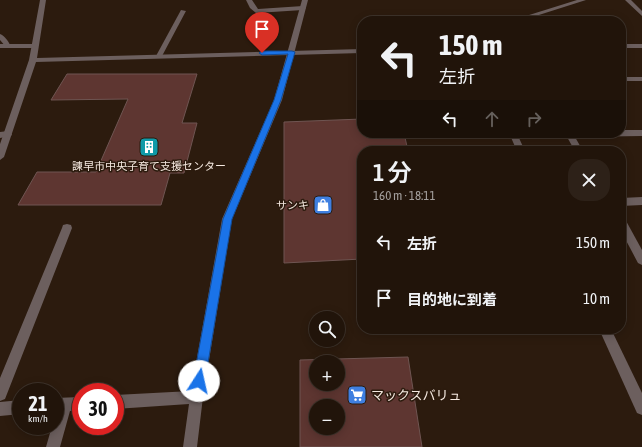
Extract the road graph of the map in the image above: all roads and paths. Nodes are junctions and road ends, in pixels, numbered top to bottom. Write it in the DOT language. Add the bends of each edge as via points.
graph roads {
  1 [pos="43,0"];
  2 [pos="249,0"];
  3 [pos="305,0"];
  4 [pos="583,0"];
  5 [pos="628,0"];
  6 [pos="303,8"];
  7 [pos="183,11"];
  8 [pos="642,14"];
  9 [pos="530,16"];
  10 [pos="0,36"];
  11 [pos="0,46"];
  12 [pos="8,46"];
  13 [pos="35,46"];
  14 [pos="626,46"];
  15 [pos="642,46"];
  16 [pos="357,51"];
  17 [pos="292,52"];
  18 [pos="158,56"];
  19 [pos="33,60"];
  20 [pos="642,79"];
  21 [pos="626,80"];
  22 [pos="626,133"];
  23 [pos="642,133"];
  24 [pos="4,135"];
  25 [pos="0,157"];
  26 [pos="642,201"];
  27 [pos="626,202"];
  28 [pos="67,228"];
  29 [pos="626,231"];
  30 [pos="642,260"];
  31 [pos="607,334"];
  32 [pos="0,394"];
  33 [pos="196,397"];
  34 [pos="124,401"];
  35 [pos="12,408"];
  36 [pos="642,408"];
  37 [pos="0,409"];
  38 [pos="54,435"];
  39 [pos="52,447"];
  40 [pos="190,447"];
  1 -- 13 [label="street"];
  2 -- 6 [label="street" via="256,11"];
  3 -- 6 [label="street"];
  4 -- 9 [label="street"];
  5 -- 8 [label="street"];
  6 -- 17 [label="street"];
  7 -- 18 [label="street"];
  10 -- 12 [label="street"];
  11 -- 12 [label="street"];
  12 -- 13 [label="street"];
  13 -- 19 [label="street"];
  14 -- 15 [label="street"];
  16 -- 17 [label="street"];
  17 -- 18 [label="street"];
  17 -- 33 [label="street" via="278,100 227,219"];
  18 -- 19 [label="street"];
  19 -- 24 [label="street"];
  20 -- 21 [label="street"];
  22 -- 23 [label="street"];
  24 -- 25 [label="street"];
  26 -- 27 [label="street"];
  28 -- 32 [label="street"];
  29 -- 30 [label="street"];
  31 -- 36 [label="street"];
  33 -- 34 [label="street"];
  33 -- 40 [label="street"];
  35 -- 37 [label="street"];
  38 -- 39 [label="street"];
}
